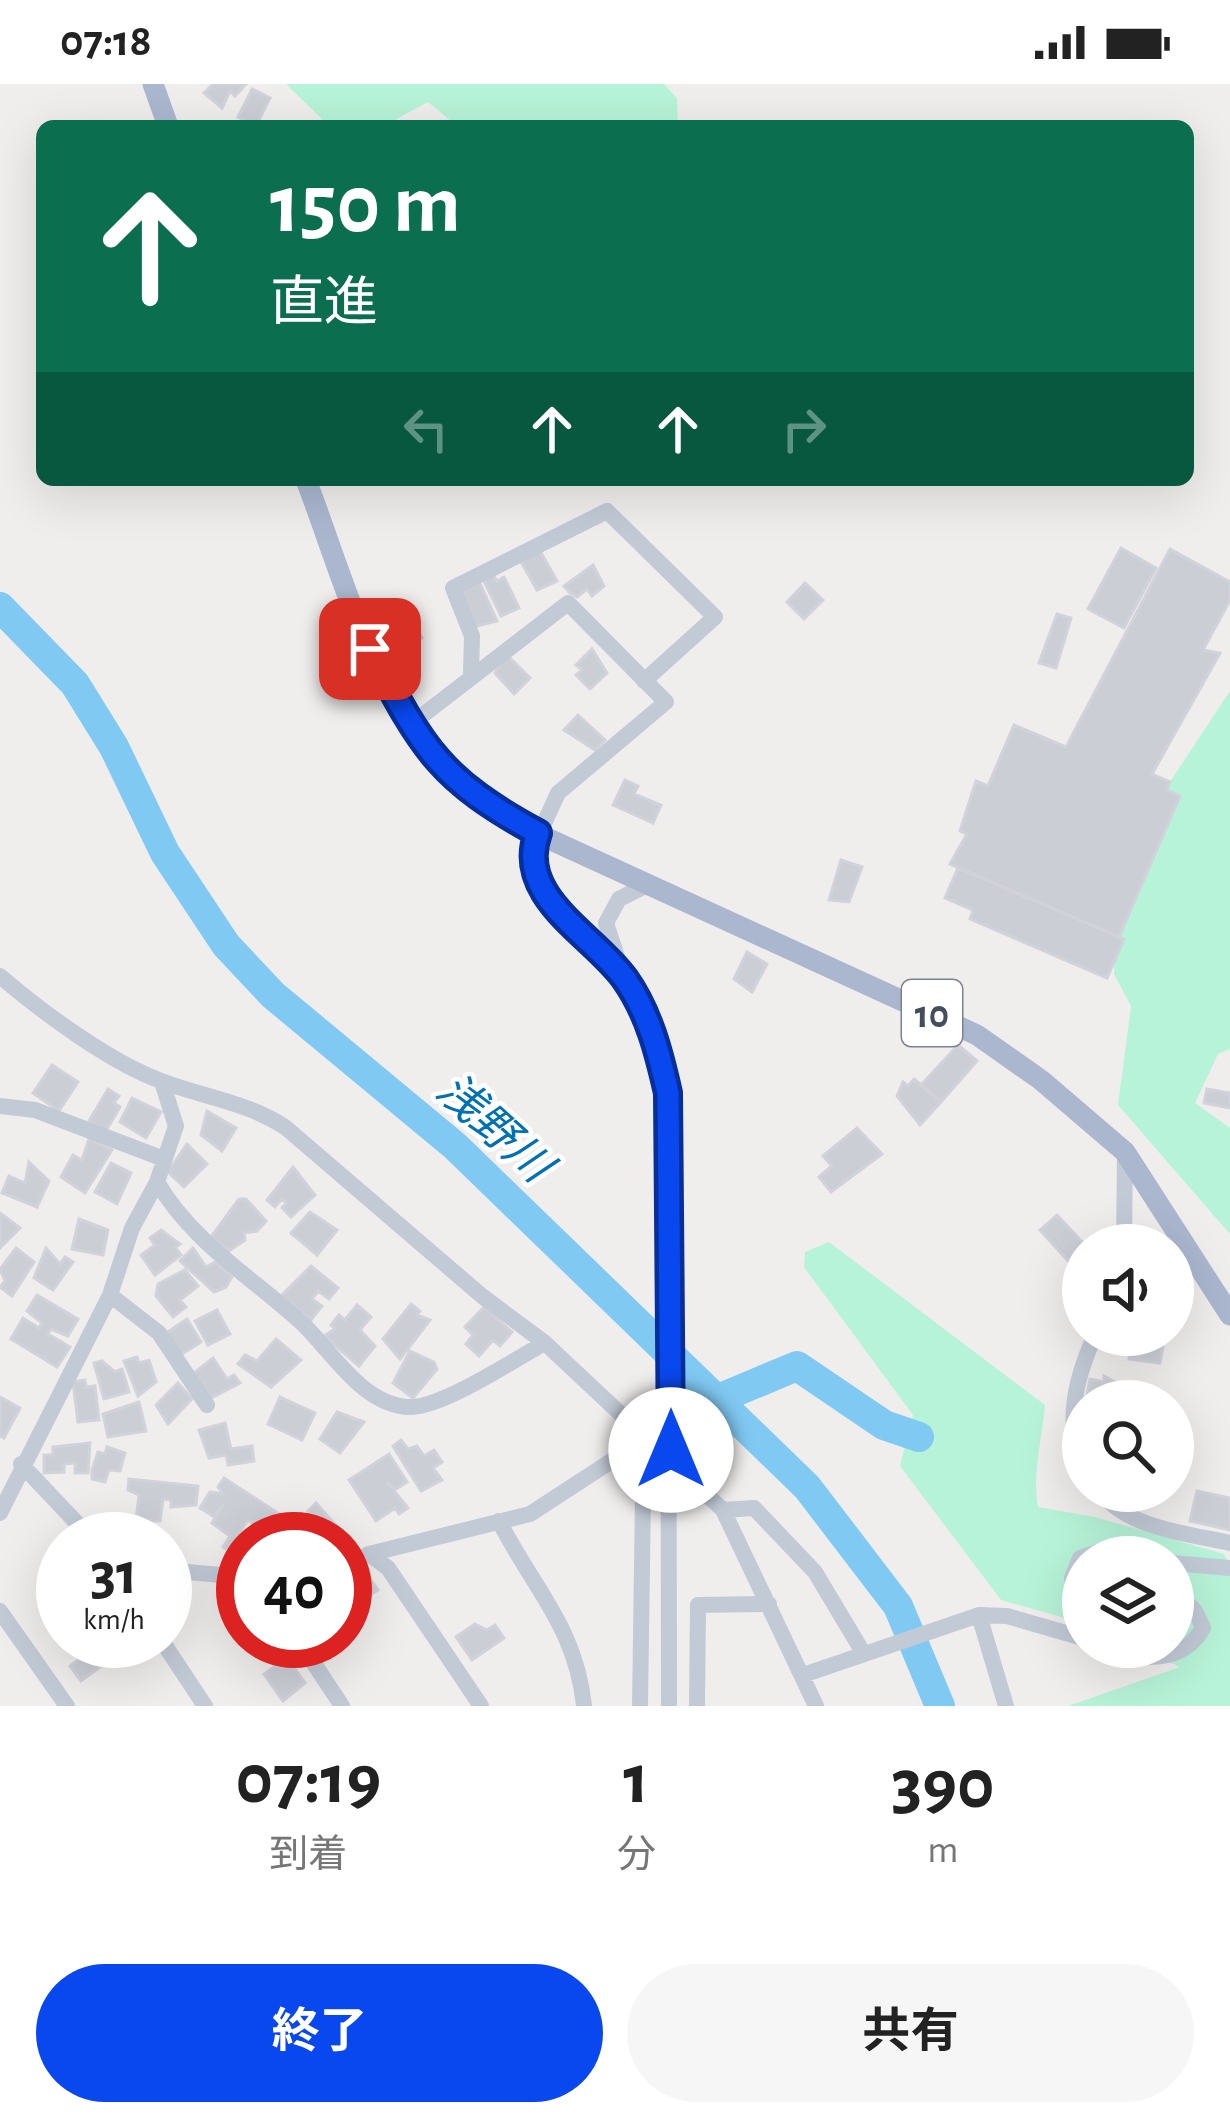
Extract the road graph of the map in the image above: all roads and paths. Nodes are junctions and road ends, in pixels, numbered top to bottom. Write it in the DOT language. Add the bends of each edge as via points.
graph roads {
  1 [pos="153,84"];
  2 [pos="166,120"];
  3 [pos="308,486"];
  4 [pos="471,672"];
  5 [pos="644,681"];
  6 [pos="410,724"];
  7 [pos="538,833"];
  8 [pos="650,884"];
  9 [pos="0,976"];
  10 [pos="624,976"];
  11 [pos="161,1082"];
  12 [pos="0,1106"];
  13 [pos="1125,1152"];
  14 [pos="164,1159"];
  15 [pos="157,1182"];
  16 [pos="1124,1224"];
  17 [pos="110,1295"];
  18 [pos="1230,1315"];
  19 [pos="545,1343"];
  20 [pos="207,1405"];
  21 [pos="21,1464"];
  22 [pos="723,1510"];
  23 [pos="66,1512"];
  24 [pos="1122,1512"];
  25 [pos="0,1513"];
  26 [pos="499,1521"];
  27 [pos="1230,1543"];
  28 [pos="372,1553"];
  29 [pos="372,1556"];
  30 [pos="1194,1565"];
  31 [pos="1230,1568"];
  32 [pos="769,1604"];
  33 [pos="1194,1609"];
  34 [pos="0,1611"];
  35 [pos="970,1617"];
  36 [pos="1062,1632"];
  37 [pos="1194,1643"];
  38 [pos="867,1653"];
  39 [pos="179,1668"];
  40 [pos="317,1668"];
  41 [pos="802,1676"];
  42 [pos="67,1706"];
  43 [pos="205,1706"];
  44 [pos="342,1706"];
  45 [pos="481,1706"];
  46 [pos="584,1706"];
  47 [pos="640,1706"];
  48 [pos="669,1706"];
  49 [pos="697,1706"];
  50 [pos="816,1706"];
  51 [pos="1006,1706"];
  1 -- 2 [label="main road"];
  3 -- 6 [label="main road, 10" via="370,649"];
  4 -- 5 [label="street" via="568,603"];
  4 -- 5 [label="street" via="472,636 453,588 607,511 715,617"];
  4 -- 6 [label="street"];
  5 -- 7 [label="street" via="666,702 558,793"];
  6 -- 7 [label="main road, 10" via="437,764 481,802"];
  7 -- 8 [label="main road, 10"];
  7 -- 10 [label="street" via="531,852 536,876"];
  8 -- 10 [label="street" via="619,899 606,923"];
  8 -- 13 [label="main road, 10" via="977,1035"];
  9 -- 11 [label="street"];
  10 -- 48 [label="street" via="656,1038 668,1093"];
  11 -- 14 [label="street" via="176,1126"];
  11 -- 19 [label="street" via="252,1106 285,1127"];
  12 -- 14 [label="street" via="35,1110"];
  13 -- 16 [label="street"];
  13 -- 18 [label="main road, 10"];
  14 -- 15 [label="street"];
  15 -- 17 [label="street"];
  15 -- 19 [label="street" via="210,1247 391,1404 427,1404"];
  17 -- 20 [label="street" via="159,1333"];
  17 -- 21 [label="street"];
  19 -- 22 [label="street"];
  21 -- 23 [label="street"];
  21 -- 25 [label="street"];
  22 -- 32 [label="street"];
  22 -- 38 [label="street" via="754,1508 815,1572"];
  24 -- 27 [label="street"];
  26 -- 28 [label="street"];
  26 -- 46 [label="street" via="565,1626"];
  26 -- 47 [label="street" via="530,1514 616,1458 643,1495"];
  29 -- 45 [label="street" via="388,1568"];
  30 -- 31 [label="street"];
  32 -- 41 [label="street"];
  32 -- 49 [label="street" via="698,1605"];
  33 -- 37 [label="street" via="1203,1628"];
  34 -- 42 [label="street"];
  35 -- 36 [label="street" via="1007,1616"];
  35 -- 38 [label="street"];
  35 -- 51 [label="street"];
  38 -- 41 [label="street"];
  39 -- 43 [label="street"];
  40 -- 44 [label="street"];
  41 -- 50 [label="street"];
}
